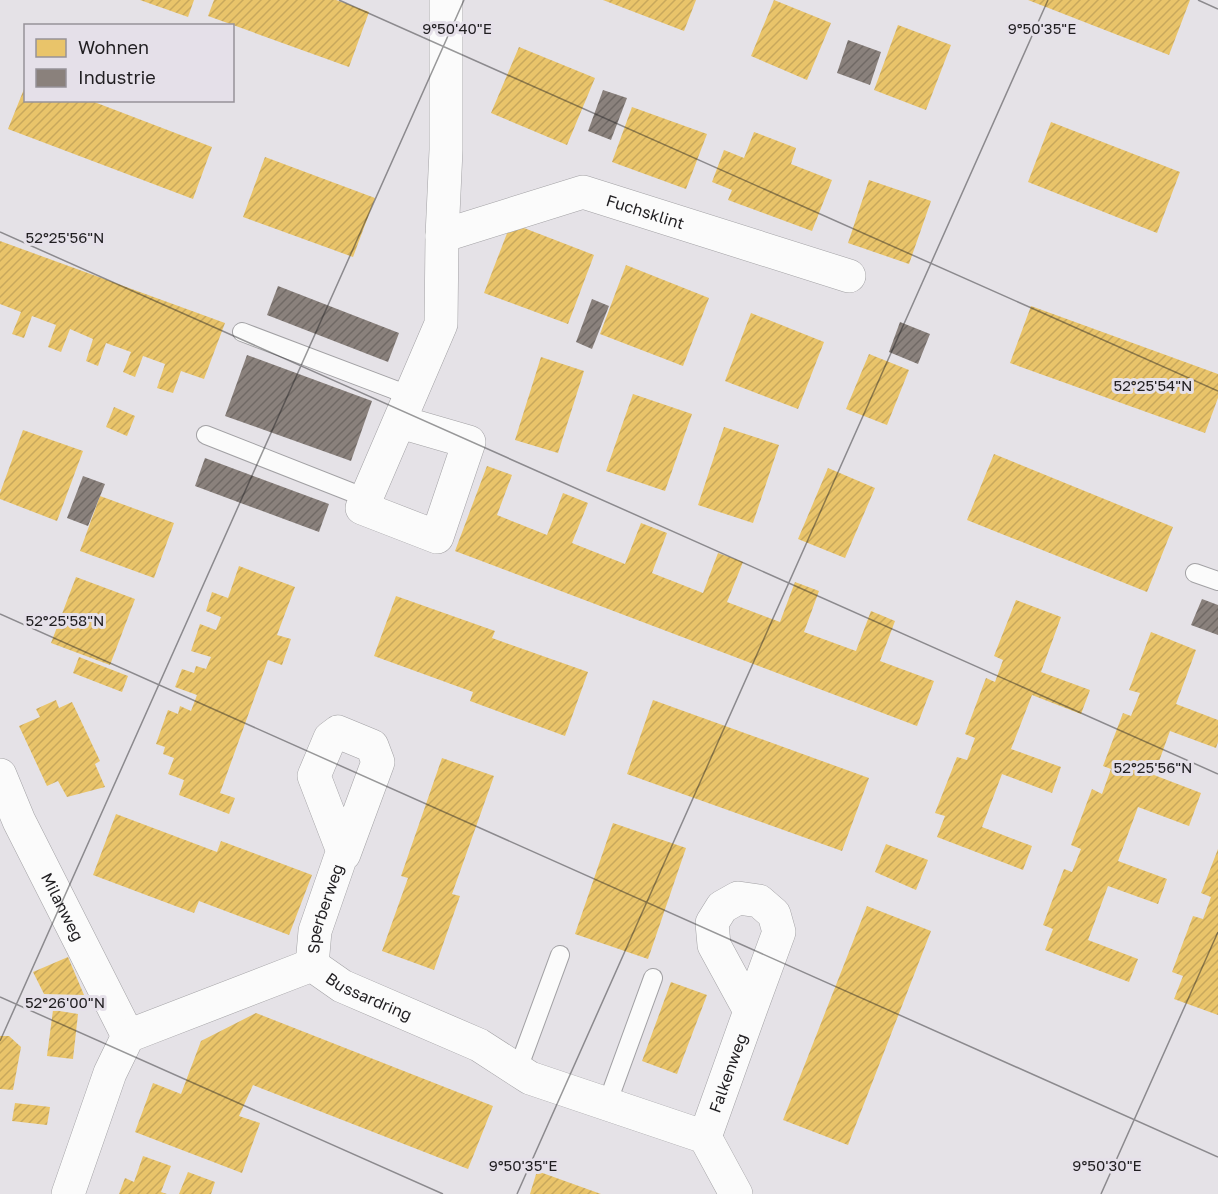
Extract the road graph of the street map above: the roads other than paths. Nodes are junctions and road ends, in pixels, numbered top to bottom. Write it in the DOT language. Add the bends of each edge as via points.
graph roads {
  1 [pos="446,0"];
  2 [pos="442,236"];
  3 [pos="849,276"];
  4 [pos="242,332"];
  5 [pos="405,409"];
  6 [pos="206,435"];
  7 [pos="366,498"];
  8 [pos="1195,573"];
  9 [pos="1218,581"];
  10 [pos="0,775"];
  11 [pos="344,854"];
  12 [pos="560,955"];
  13 [pos="312,965"];
  14 [pos="653,978"];
  15 [pos="750,1011"];
  16 [pos="128,1036"];
  17 [pos="518,1069"];
  18 [pos="607,1104"];
  19 [pos="705,1137"];
  20 [pos="68,1194"];
  21 [pos="736,1194"];
  1 -- 2 [label="street"];
  2 -- 3 [label="street, Fuchsklint" via="583,192"];
  2 -- 5 [label="street" via="441,324"];
  4 -- 5 [label="lane"];
  5 -- 7 [label="street"];
  5 -- 7 [label="street" via="469,442 436,537 362,508"];
  6 -- 7 [label="lane"];
  8 -- 9 [label="lane"];
  10 -- 16 [label="street, Milanweg"];
  11 -- 13 [label="street, Sperberweg" via="315,931"];
  12 -- 17 [label="lane"];
  13 -- 16 [label="street, Bussardring"];
  13 -- 17 [label="street, Bussardring" via="342,986 479,1045"];
  14 -- 18 [label="lane"];
  15 -- 19 [label="street, Falkenweg"];
  16 -- 20 [label="street" via="110,1073"];
  17 -- 18 [label="street, Bussardring" via="530,1077"];
  18 -- 19 [label="street, Bussardring"];
  19 -- 21 [label="street"];
}
